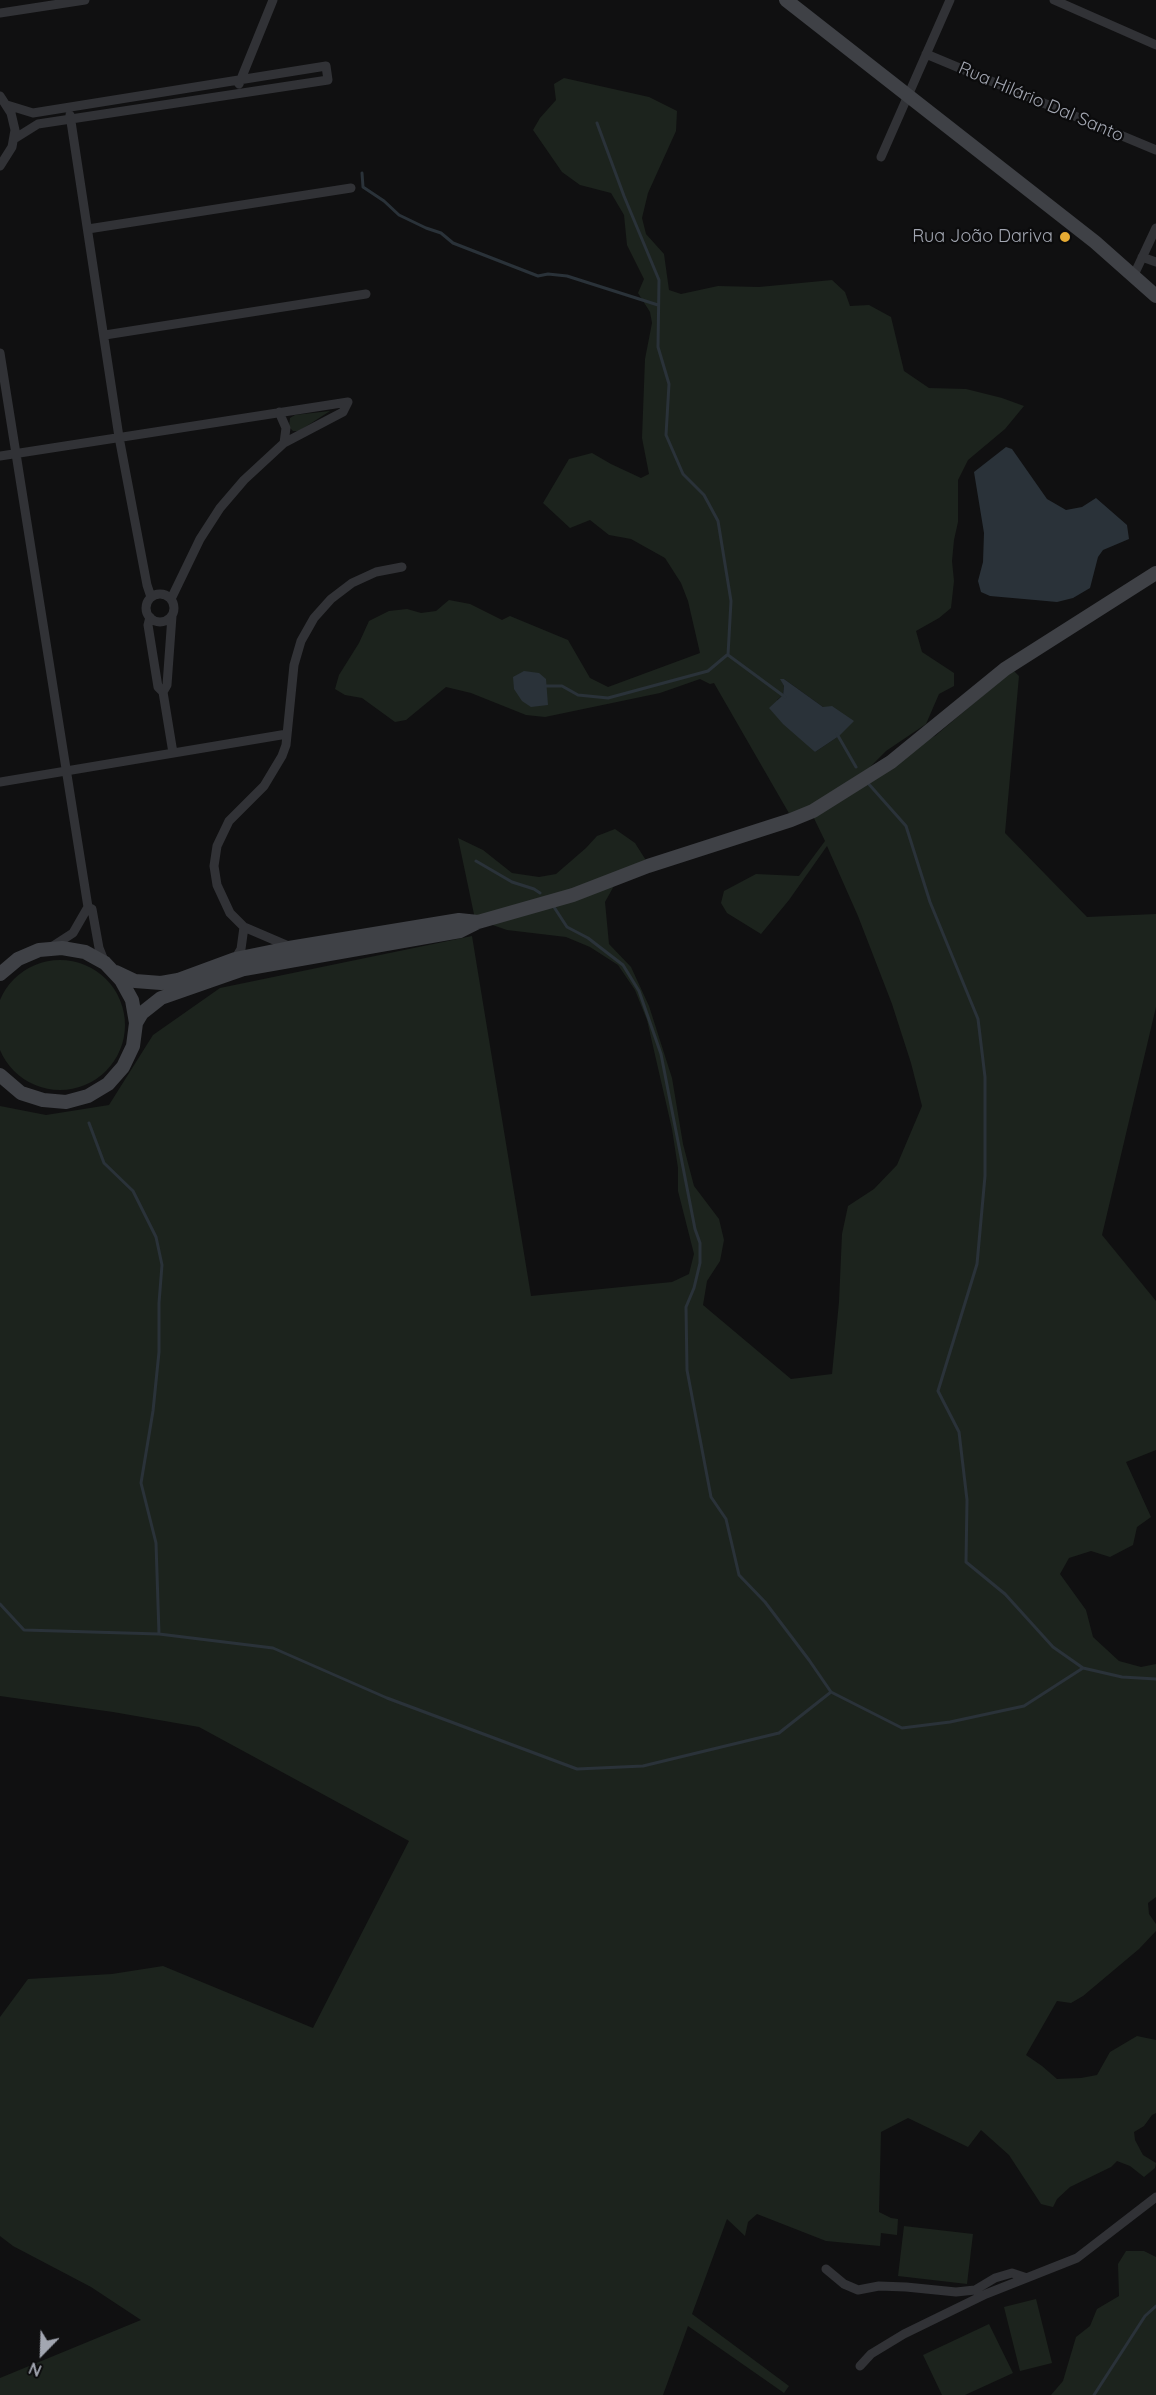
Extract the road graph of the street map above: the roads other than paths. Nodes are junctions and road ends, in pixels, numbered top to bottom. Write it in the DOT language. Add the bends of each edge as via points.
graph roads {
  1 [pos="85,0"];
  2 [pos="273,0"];
  3 [pos="786,0"];
  4 [pos="950,0"];
  5 [pos="1054,0"];
  6 [pos="0,13"];
  7 [pos="1156,45"];
  8 [pos="926,54"];
  9 [pos="239,80"];
  10 [pos="239,95"];
  11 [pos="0,96"];
  12 [pos="908,97"];
  13 [pos="8,105"];
  14 [pos="69,108"];
  15 [pos="70,119"];
  16 [pos="14,138"];
  17 [pos="1156,150"];
  18 [pos="881,157"];
  19 [pos="0,166"];
  20 [pos="351,188"];
  21 [pos="1156,228"];
  22 [pos="87,229"];
  23 [pos="1142,257"];
  24 [pos="1156,262"];
  25 [pos="1133,277"];
  26 [pos="366,294"];
  27 [pos="1156,296"];
  28 [pos="105,335"];
  29 [pos="0,353"];
  30 [pos="279,412"];
  31 [pos="119,437"];
  32 [pos="285,443"];
  33 [pos="15,453"];
  34 [pos="0,456"];
  35 [pos="402,567"];
  36 [pos="1156,573"];
  37 [pos="152,597"];
  38 [pos="171,599"];
  39 [pos="172,615"];
  40 [pos="150,617"];
  41 [pos="163,692"];
  42 [pos="287,734"];
  43 [pos="173,753"];
  44 [pos="66,770"];
  45 [pos="0,782"];
  46 [pos="88,907"];
  47 [pos="478,922"];
  48 [pos="243,927"];
  49 [pos="51,948"];
  50 [pos="290,948"];
  51 [pos="236,958"];
  52 [pos="110,967"];
  53 [pos="0,974"];
  54 [pos="136,1023"];
  55 [pos="0,1075"];
  56 [pos="0,1092"];
  57 [pos="21,1093"];
  58 [pos="1156,2197"];
  59 [pos="826,2269"];
  60 [pos="1027,2278"];
  61 [pos="860,2366"];
  1 -- 6 [label="street"];
  2 -- 9 [label="street"];
  3 -- 12 [label="street"];
  4 -- 8 [label="street"];
  5 -- 7 [label="street"];
  8 -- 12 [label="street"];
  8 -- 17 [label="street, Rua Hilário Dal Santo"];
  9 -- 10 [label="street"];
  9 -- 10 [label="street" via="326,66 328,80"];
  9 -- 14 [label="street"];
  10 -- 15 [label="street"];
  11 -- 13 [label="street"];
  12 -- 18 [label="street"];
  12 -- 25 [label="street" via="1095,242"];
  13 -- 14 [label="street" via="33,113"];
  13 -- 16 [label="street" via="14,121"];
  14 -- 15 [label="street"];
  15 -- 16 [label="street" via="38,124"];
  15 -- 22 [label="street"];
  16 -- 19 [label="street" via="9,155"];
  20 -- 22 [label="street"];
  21 -- 23 [label="street"];
  22 -- 28 [label="street"];
  23 -- 24 [label="street"];
  23 -- 25 [label="street"];
  25 -- 27 [label="street"];
  26 -- 28 [label="street"];
  28 -- 31 [label="street"];
  29 -- 33 [label="street"];
  30 -- 31 [label="street"];
  30 -- 32 [label="street" via="286,428"];
  30 -- 32 [label="street" via="348,402 343,412"];
  31 -- 33 [label="street"];
  31 -- 37 [label="street"];
  32 -- 38 [label="street" via="250,473 220,508"];
  33 -- 34 [label="street"];
  33 -- 44 [label="street"];
  35 -- 42 [label="street" via="376,572 352,583 314,618 294,665"];
  36 -- 47 [label="street" via="1005,669 891,762 813,810 573,895"];
  37 -- 38 [label="street" via="164,594"];
  37 -- 40 [label="street" via="146,609"];
  38 -- 39 [label="street"];
  39 -- 40 [label="street" via="161,622"];
  39 -- 41 [label="street"];
  40 -- 41 [label="street" via="158,687"];
  41 -- 43 [label="street"];
  42 -- 43 [label="street"];
  42 -- 48 [label="street" via="282,756 271,776 229,820 217,846 215,875 220,895"];
  43 -- 44 [label="street"];
  44 -- 45 [label="street"];
  44 -- 46 [label="street"];
  46 -- 49 [label="street" via="73,933"];
  46 -- 52 [label="street" via="92,909 99,948"];
  47 -- 50 [label="street" via="459,920"];
  47 -- 54 [label="street" via="460,931 244,969 161,998"];
  48 -- 50 [label="street"];
  48 -- 51 [label="street"];
  49 -- 52 [label="street" via="74,949"];
  49 -- 53 [label="street" via="28,954"];
  50 -- 51 [label="street"];
  51 -- 52 [label="street" via="161,984 135,981"];
  52 -- 54 [label="street" via="132,1000"];
  54 -- 57 [label="street" via="129,1057 117,1076 99,1091 66,1102"];
  55 -- 57 [label="street"];
  56 -- 57 [label="street"];
  58 -- 60 [label="street" via="1077,2258"];
  59 -- 60 [label="street" via="844,2284 858,2289 897,2286 956,2292 975,2290 1012,2273"];
  60 -- 61 [label="street" via="904,2334"];
}
